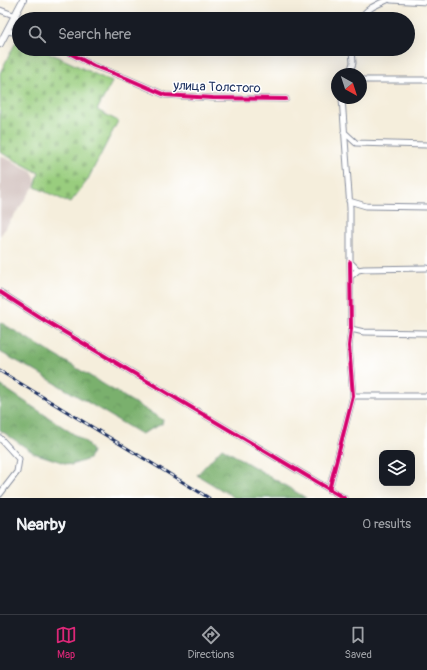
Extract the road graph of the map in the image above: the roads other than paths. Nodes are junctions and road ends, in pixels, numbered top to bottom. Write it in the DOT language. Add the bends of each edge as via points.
graph roads {
  1 [pos="23,0"];
  2 [pos="387,0"];
  3 [pos="391,0"];
  4 [pos="376,2"];
  5 [pos="427,2"];
  6 [pos="0,10"];
  7 [pos="18,12"];
  8 [pos="366,12"];
  9 [pos="12,14"];
  10 [pos="12,23"];
  11 [pos="7,31"];
  12 [pos="12,32"];
  13 [pos="0,44"];
  14 [pos="75,56"];
  15 [pos="352,56"];
  16 [pos="351,68"];
  17 [pos="367,80"];
  18 [pos="427,80"];
  19 [pos="286,99"];
  20 [pos="342,104"];
  21 [pos="344,132"];
  22 [pos="356,143"];
  23 [pos="427,145"];
  24 [pos="345,150"];
  25 [pos="349,201"];
  26 [pos="427,207"];
  27 [pos="350,262"];
  28 [pos="427,268"];
  29 [pos="358,270"];
  30 [pos="351,276"];
  31 [pos="0,292"];
  32 [pos="351,329"];
  33 [pos="427,333"];
  34 [pos="353,396"];
  35 [pos="427,396"];
  36 [pos="0,438"];
  37 [pos="329,490"];
  38 [pos="0,494"];
  39 [pos="344,498"];
  1 -- 7 [label="street"];
  2 -- 4 [label="street"];
  3 -- 5 [label="street"];
  4 -- 8 [label="street"];
  6 -- 9 [label="street"];
  10 -- 11 [label="street"];
  11 -- 12 [label="street"];
  11 -- 13 [label="street"];
  14 -- 19 [label="street, улица Толстого" via="165,95"];
  15 -- 16 [label="street"];
  17 -- 18 [label="street"];
  20 -- 21 [label="street"];
  21 -- 22 [label="street"];
  21 -- 24 [label="street"];
  22 -- 23 [label="street"];
  22 -- 24 [label="street"];
  24 -- 25 [label="street"];
  25 -- 26 [label="street" via="366,206"];
  25 -- 27 [label="street"];
  27 -- 29 [label="street"];
  27 -- 30 [label="street"];
  28 -- 29 [label="street"];
  29 -- 30 [label="street"];
  30 -- 32 [label="street"];
  31 -- 37 [label="street"];
  32 -- 33 [label="street" via="364,332"];
  32 -- 34 [label="street" via="349,346"];
  34 -- 35 [label="street"];
  34 -- 37 [label="street"];
  36 -- 38 [label="street" via="19,459 17,472"];
  37 -- 39 [label="street"];
}
